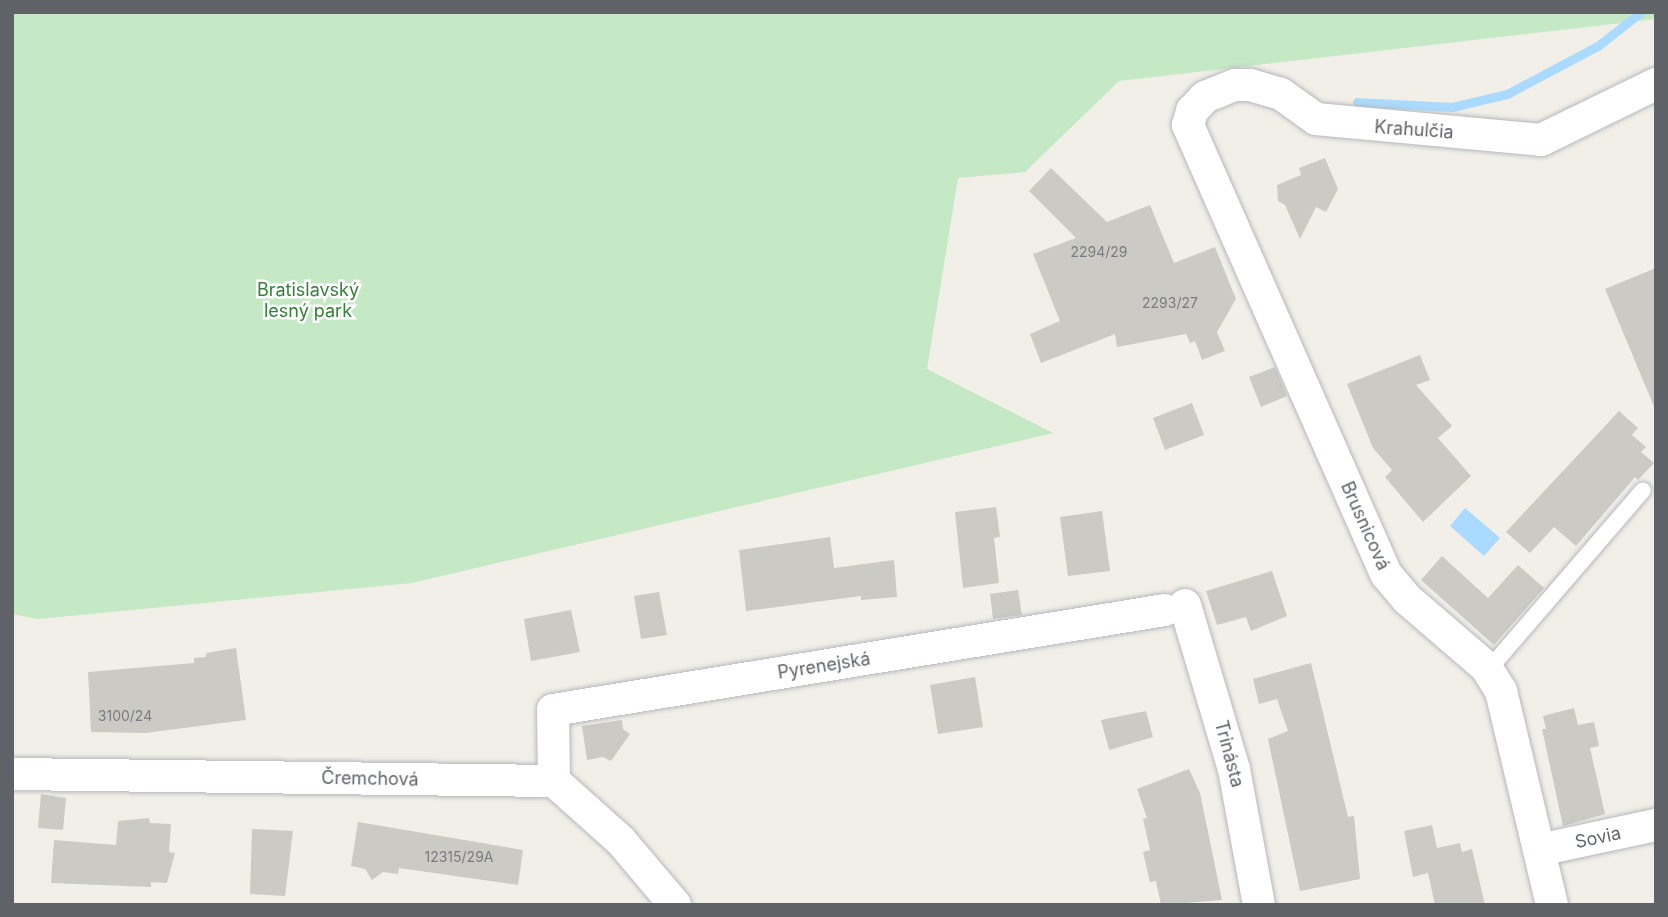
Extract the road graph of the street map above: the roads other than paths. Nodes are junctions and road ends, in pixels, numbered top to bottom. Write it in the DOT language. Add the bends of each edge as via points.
graph roads {
  1 [pos="1656,84"];
  2 [pos="1188,125"];
  3 [pos="1643,489"];
  4 [pos="1175,608"];
  5 [pos="1486,667"];
  6 [pos="12,774"];
  7 [pos="554,781"];
  8 [pos="1656,825"];
  9 [pos="1539,850"];
  10 [pos="675,905"];
  11 [pos="1259,905"];
  12 [pos="1552,905"];
  1 -- 2 [label="street, Krahulčia" via="1541,140 1315,119 1281,94 1250,85 1235,85 1205,97 1192,111"];
  2 -- 5 [label="street, Brusnicová" via="1386,574 1407,599"];
  3 -- 5 [label="lane" via="1496,661"];
  4 -- 7 [label="street, Pyrenejská" via="552,710"];
  4 -- 11 [label="street, Trinásta" via="1234,769"];
  5 -- 9 [label="street, Brusnicová" via="1500,691"];
  6 -- 7 [label="street, Čremchová"];
  7 -- 10 [label="street" via="621,841"];
  8 -- 9 [label="street, Sovia"];
  9 -- 12 [label="street, Brusnicová"];
}
